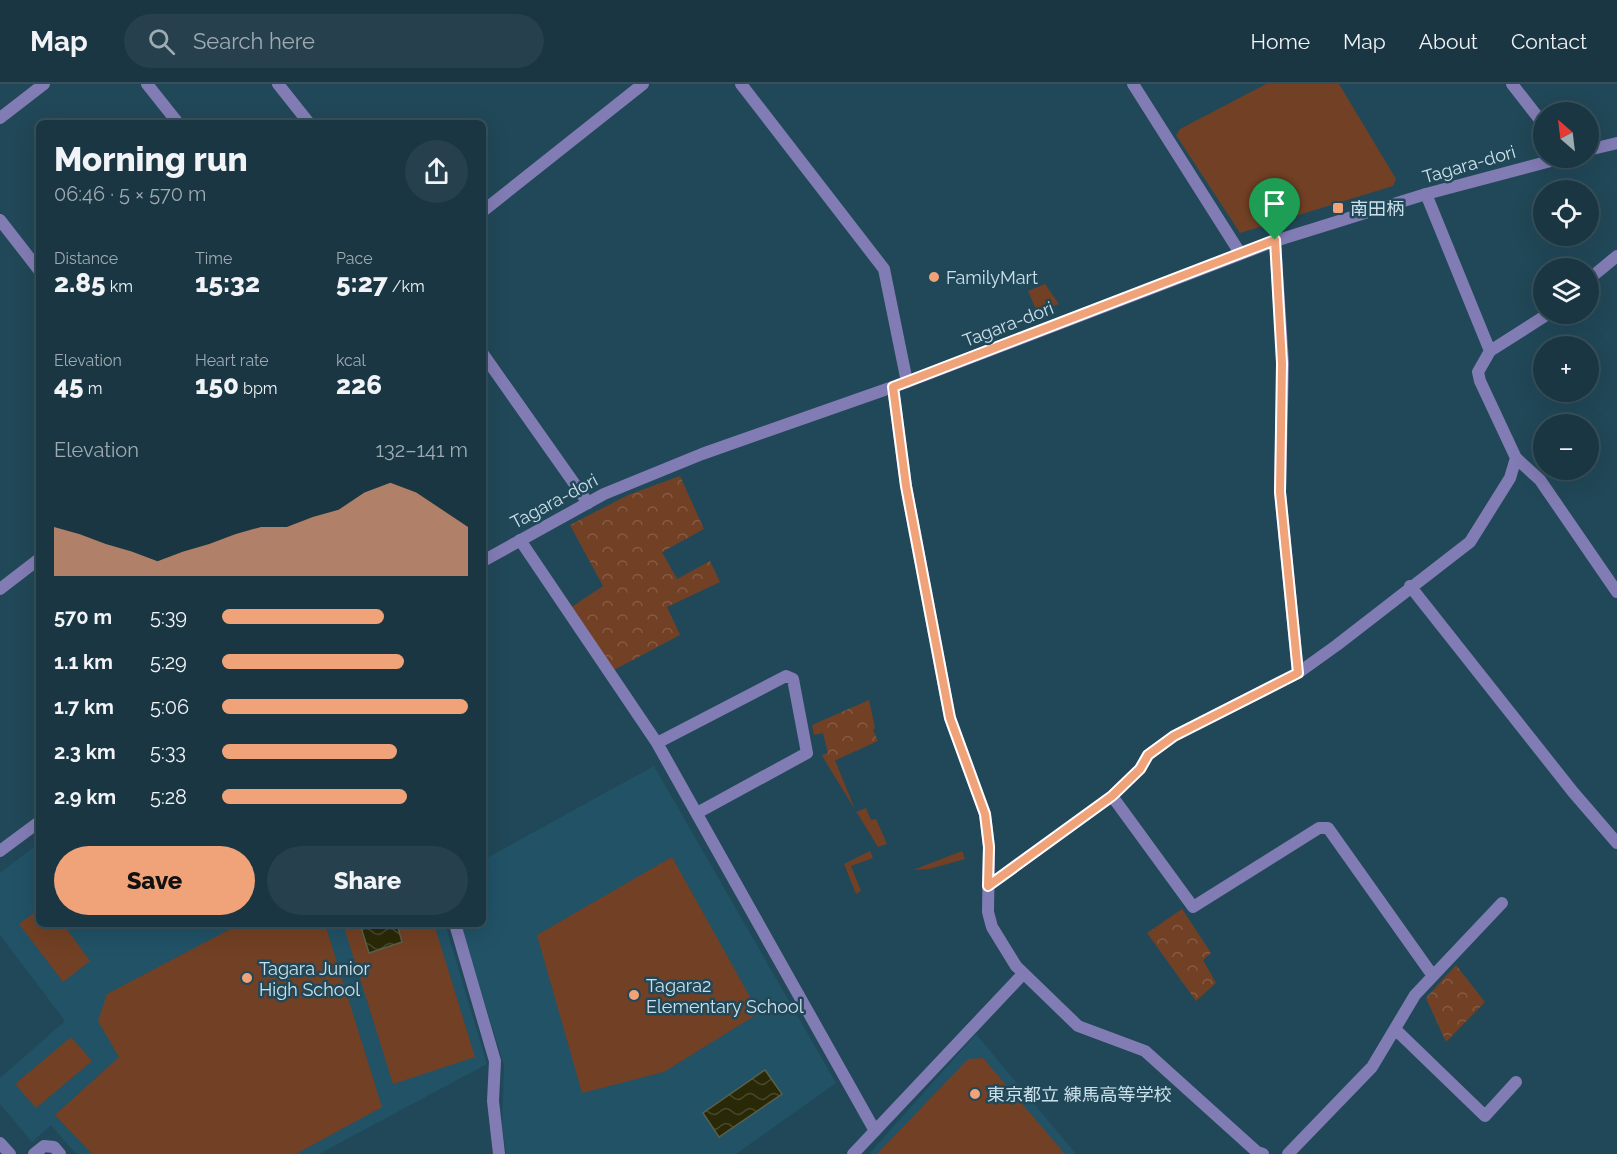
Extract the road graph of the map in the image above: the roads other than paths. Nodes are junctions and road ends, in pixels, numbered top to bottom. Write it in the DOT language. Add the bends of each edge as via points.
graph roads {
  1 [pos="44,84"];
  2 [pos="147,84"];
  3 [pos="279,84"];
  4 [pos="643,84"];
  5 [pos="741,84"];
  6 [pos="1133,84"];
  7 [pos="1512,84"];
  8 [pos="1533,111"];
  9 [pos="0,118"];
  10 [pos="176,120"];
  11 [pos="307,120"];
  12 [pos="1617,143"];
  13 [pos="1599,147"];
  14 [pos="1533,166"];
  15 [pos="1426,194"];
  16 [pos="486,208"];
  17 [pos="0,220"];
  18 [pos="1275,240"];
  19 [pos="1240,253"];
  20 [pos="1617,256"];
  21 [pos="36,266"];
  22 [pos="1599,271"];
  23 [pos="1533,324"];
  24 [pos="1490,351"];
  25 [pos="486,358"];
  26 [pos="907,382"];
  27 [pos="893,387"];
  28 [pos="1516,458"];
  29 [pos="588,503"];
  30 [pos="519,540"];
  31 [pos="486,559"];
  32 [pos="36,561"];
  33 [pos="1410,586"];
  34 [pos="0,589"];
  35 [pos="1617,592"];
  36 [pos="1298,673"];
  37 [pos="657,743"];
  38 [pos="1112,796"];
  39 [pos="697,813"];
  40 [pos="36,824"];
  41 [pos="1617,843"];
  42 [pos="0,851"];
  43 [pos="988,886"];
  44 [pos="1502,903"];
  45 [pos="456,927"];
  46 [pos="1023,974"];
  47 [pos="1433,976"];
  48 [pos="1395,1029"];
  49 [pos="1516,1082"];
  50 [pos="875,1131"];
  51 [pos="0,1143"];
  52 [pos="10,1154"];
  53 [pos="34,1154"];
  54 [pos="60,1154"];
  55 [pos="499,1154"];
  56 [pos="853,1154"];
  57 [pos="1263,1154"];
  58 [pos="1288,1154"];
  1 -- 9 [label="street"];
  2 -- 10 [label="street"];
  3 -- 11 [label="street"];
  4 -- 16 [label="street"];
  5 -- 26 [label="street" via="884,269"];
  6 -- 19 [label="street"];
  7 -- 8 [label="street"];
  12 -- 13 [label="street"];
  14 -- 15 [label="street, Tagara-dori"];
  15 -- 18 [label="street, Tagara-dori"];
  15 -- 24 [label="street"];
  17 -- 21 [label="street"];
  18 -- 19 [label="street, Tagara-dori"];
  18 -- 36 [label="street" via="1282,363 1280,492"];
  19 -- 26 [label="street, Tagara-dori"];
  20 -- 22 [label="street"];
  23 -- 24 [label="street"];
  24 -- 28 [label="street" via="1478,372 1480,381"];
  25 -- 29 [label="street"];
  26 -- 27 [label="street, Tagara-dori"];
  27 -- 29 [label="street, Tagara-dori" via="702,454"];
  27 -- 43 [label="street" via="906,486 950,718 985,814"];
  28 -- 33 [label="street" via="1510,478 1470,542"];
  28 -- 35 [label="street" via="1540,480"];
  29 -- 30 [label="street, Tagara-dori"];
  30 -- 31 [label="street, Tagara-dori"];
  30 -- 37 [label="street"];
  32 -- 34 [label="street"];
  33 -- 36 [label="street"];
  33 -- 41 [label="street"];
  36 -- 38 [label="street" via="1174,736 1148,755 1140,769"];
  37 -- 39 [label="street"];
  37 -- 39 [label="street" via="786,676 793,679 807,753"];
  38 -- 43 [label="street"];
  38 -- 47 [label="street" via="1193,908 1318,828 1328,828"];
  39 -- 50 [label="street"];
  40 -- 42 [label="street"];
  43 -- 46 [label="street" via="992,927"];
  44 -- 47 [label="street"];
  45 -- 55 [label="street" via="495,1061 493,1101"];
  46 -- 50 [label="street"];
  46 -- 57 [label="street" via="1078,1026 1145,1051"];
  47 -- 48 [label="street" via="1415,995"];
  48 -- 49 [label="street" via="1485,1116"];
  48 -- 58 [label="street" via="1372,1067"];
  50 -- 56 [label="street"];
  51 -- 52 [label="street"];
  53 -- 54 [label="street" via="44,1146 54,1147"];
}
